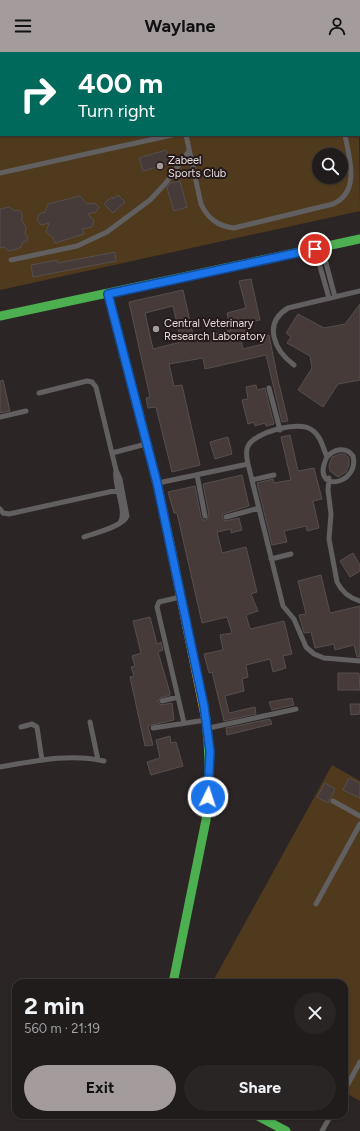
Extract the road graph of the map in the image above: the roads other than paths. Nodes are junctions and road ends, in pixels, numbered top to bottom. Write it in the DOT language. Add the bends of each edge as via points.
graph roads {
  1 [pos="140,136"];
  2 [pos="165,136"];
  3 [pos="186,136"];
  4 [pos="345,136"];
  5 [pos="141,142"];
  6 [pos="189,151"];
  7 [pos="0,173"];
  8 [pos="360,239"];
  9 [pos="318,248"];
  10 [pos="11,260"];
  11 [pos="360,291"];
  12 [pos="108,294"];
  13 [pos="332,298"];
  14 [pos="0,316"];
  15 [pos="294,365"];
  16 [pos="269,388"];
  17 [pos="39,393"];
  18 [pos="26,411"];
  19 [pos="0,417"];
  20 [pos="280,430"];
  21 [pos="147,444"];
  22 [pos="112,453"];
  23 [pos="326,457"];
  24 [pos="358,461"];
  25 [pos="248,464"];
  26 [pos="116,470"];
  27 [pos="196,475"];
  28 [pos="274,475"];
  29 [pos="329,478"];
  30 [pos="252,480"];
  31 [pos="157,483"];
  32 [pos="118,490"];
  33 [pos="259,508"];
  34 [pos="0,509"];
  35 [pos="205,516"];
  36 [pos="226,517"];
  37 [pos="119,524"];
  38 [pos="84,537"];
  39 [pos="291,554"];
  40 [pos="271,559"];
  41 [pos="181,597"];
  42 [pos="360,601"];
  43 [pos="360,661"];
  44 [pos="178,697"];
  45 [pos="162,701"];
  46 [pos="296,709"];
  47 [pos="90,722"];
  48 [pos="184,723"];
  49 [pos="207,724"];
  50 [pos="21,727"];
  51 [pos="153,728"];
  52 [pos="42,760"];
  53 [pos="98,760"];
  54 [pos="104,761"];
  55 [pos="0,767"];
  56 [pos="333,801"];
  57 [pos="360,816"];
  58 [pos="360,824"];
  59 [pos="316,904"];
  60 [pos="174,979"];
  61 [pos="360,1062"];
  62 [pos="348,1084"];
  63 [pos="264,1119"];
  64 [pos="329,1119"];
  65 [pos="286,1131"];
  66 [pos="322,1131"];
  1 -- 5 [label="lane"];
  2 -- 5 [label="lane"];
  3 -- 6 [label="lane"];
  4 -- 6 [label="lane" via="354,176 352,189 344,199 333,204 234,228 214,222 204,211"];
  5 -- 7 [label="lane"];
  6 -- 10 [label="lane" via="150,200 107,232 78,246"];
  8 -- 9 [label="street"];
  9 -- 12 [label="street"];
  9 -- 13 [label="lane"];
  11 -- 13 [label="lane"];
  12 -- 14 [label="street"];
  12 -- 21 [label="street"];
  13 -- 15 [label="lane" via="288,308 276,320 273,330 276,343 283,356"];
  16 -- 20 [label="lane"];
  17 -- 22 [label="lane" via="92,382 96,387"];
  18 -- 19 [label="lane"];
  20 -- 23 [label="lane" via="296,426 309,428 318,437"];
  20 -- 25 [label="lane" via="260,435 252,441 247,450"];
  21 -- 22 [label="lane"];
  21 -- 31 [label="street"];
  22 -- 26 [label="lane"];
  23 -- 24 [label="lane" via="334,451 343,450"];
  23 -- 29 [label="lane" via="324,470"];
  24 -- 29 [label="lane" via="354,475 347,481 338,482"];
  25 -- 27 [label="lane"];
  25 -- 30 [label="lane"];
  26 -- 32 [label="lane"];
  26 -- 37 [label="lane" via="127,516"];
  27 -- 31 [label="lane"];
  27 -- 35 [label="lane"];
  28 -- 30 [label="lane"];
  29 -- 42 [label="lane" via="329,539 337,582 348,596"];
  30 -- 33 [label="lane"];
  31 -- 41 [label="street"];
  32 -- 34 [label="lane" via="9,514"];
  32 -- 37 [label="lane" via="123,516"];
  33 -- 36 [label="lane"];
  33 -- 40 [label="lane"];
  37 -- 38 [label="lane"];
  39 -- 40 [label="lane"];
  40 -- 43 [label="lane" via="282,602 294,619 306,647 324,658"];
  41 -- 44 [label="lane" via="161,601 157,605"];
  41 -- 49 [label="street"];
  44 -- 45 [label="lane"];
  44 -- 48 [label="lane"];
  46 -- 49 [label="lane"];
  47 -- 53 [label="lane"];
  48 -- 49 [label="lane"];
  48 -- 51 [label="lane"];
  49 -- 60 [label="street" via="210,774 206,820"];
  50 -- 52 [label="lane" via="32,724 37,727"];
  52 -- 53 [label="lane" via="70,757"];
  52 -- 55 [label="lane"];
  53 -- 54 [label="lane"];
  56 -- 57 [label="lane"];
  58 -- 59 [label="lane"];
  61 -- 62 [label="lane"];
  63 -- 65 [label="street"];
  64 -- 66 [label="lane"];
}
